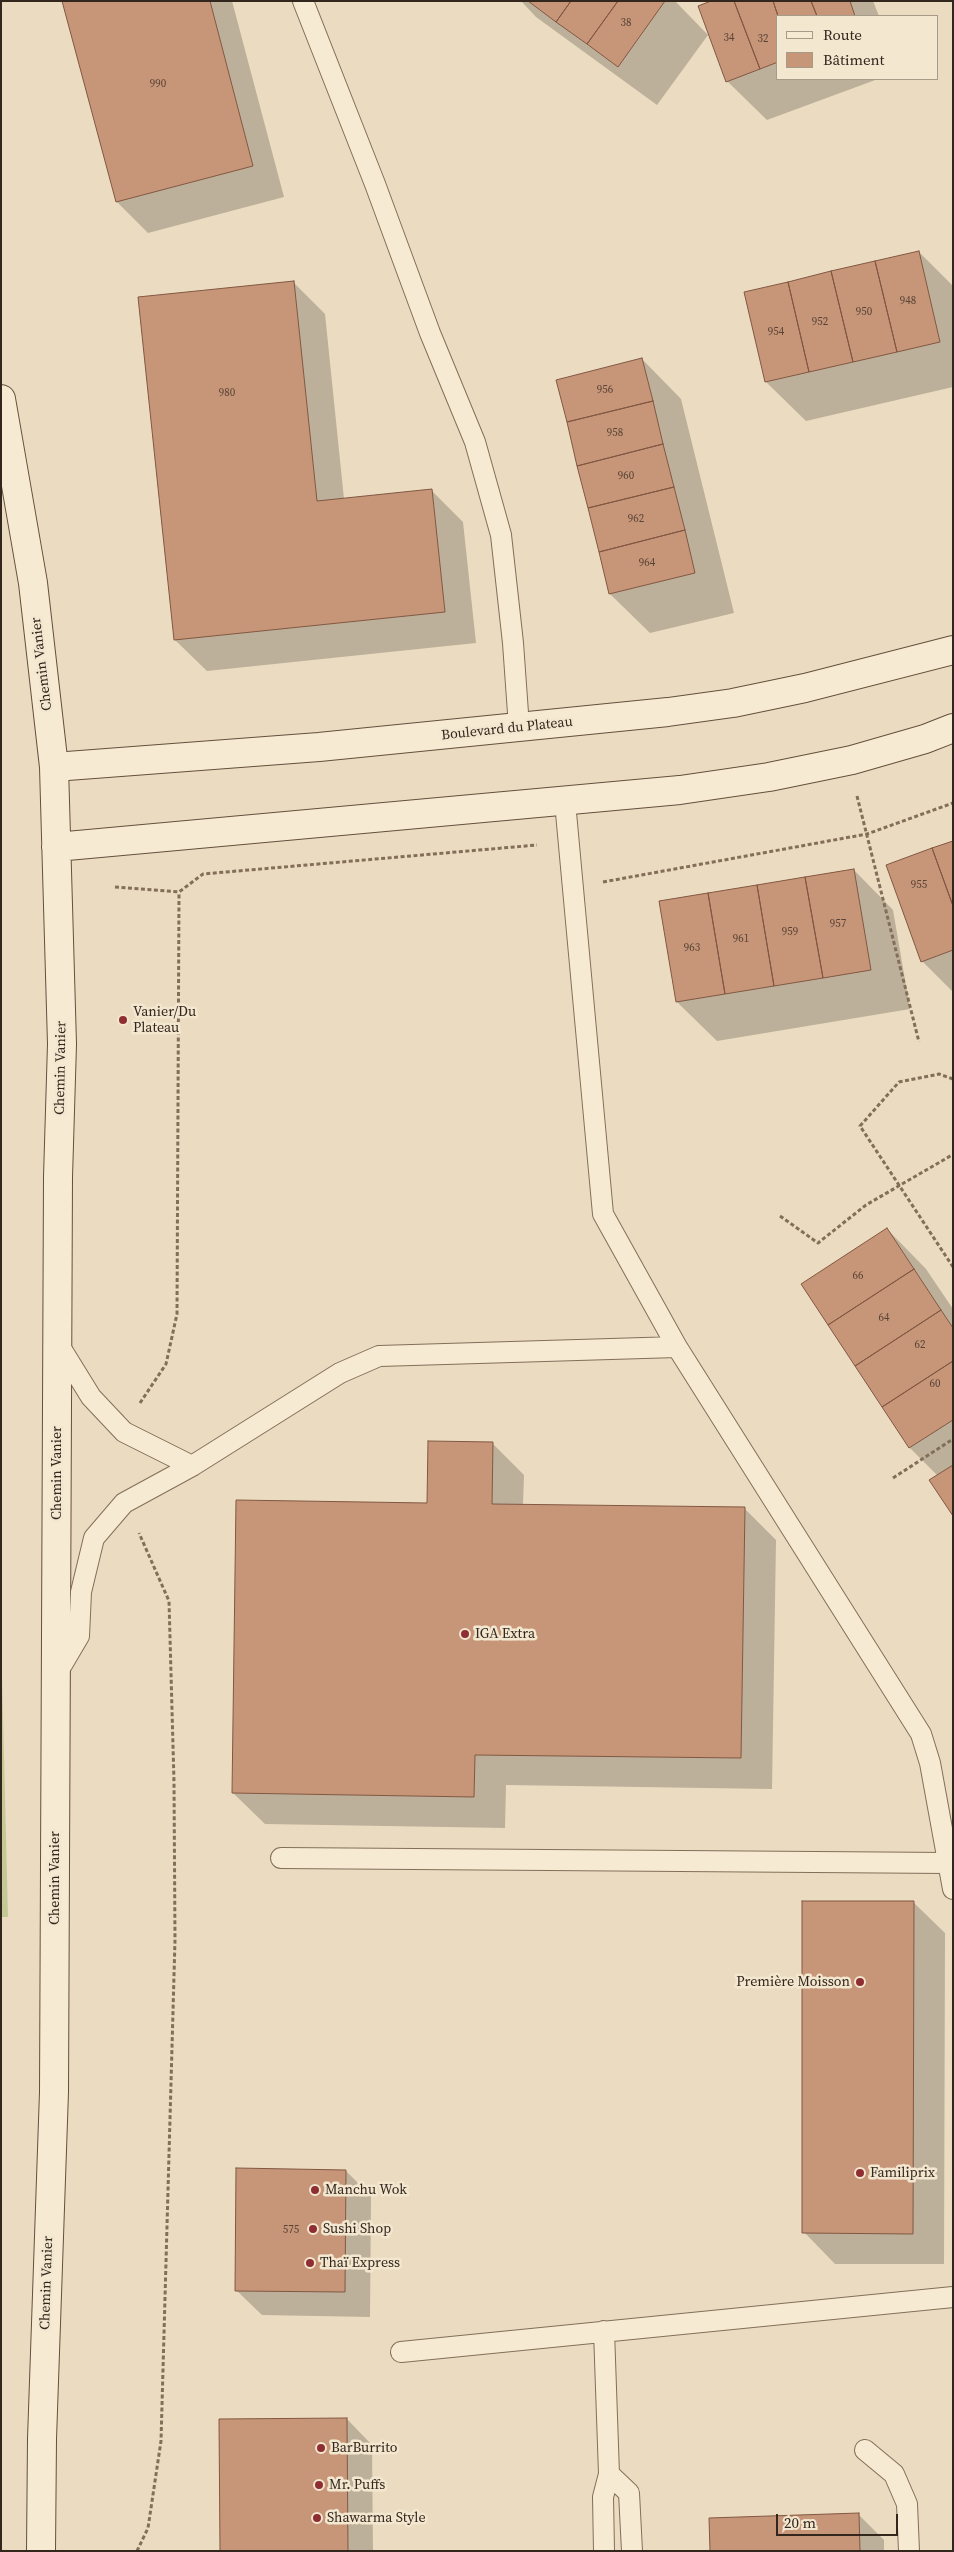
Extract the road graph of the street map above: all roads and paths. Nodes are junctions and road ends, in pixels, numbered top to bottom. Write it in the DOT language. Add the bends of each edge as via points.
graph roads {
  1 [pos="303,1"];
  2 [pos="1,399"];
  3 [pos="953,650"];
  4 [pos="518,727"];
  5 [pos="953,728"];
  6 [pos="54,768"];
  7 [pos="855,790"];
  8 [pos="564,802"];
  9 [pos="953,803"];
  10 [pos="866,834"];
  11 [pos="56,847"];
  12 [pos="573,888"];
  13 [pos="179,892"];
  14 [pos="919,1042"];
  15 [pos="953,1079"];
  16 [pos="952,1154"];
  17 [pos="900,1187"];
  18 [pos="780,1216"];
  19 [pos="953,1267"];
  20 [pos="57,1342"];
  21 [pos="677,1347"];
  22 [pos="124,1432"];
  23 [pos="953,1439"];
  24 [pos="192,1466"];
  25 [pos="893,1478"];
  26 [pos="124,1503"];
  27 [pos="56,1675"];
  28 [pos="281,1858"];
  29 [pos="948,1863"];
  30 [pos="953,1889"];
  31 [pos="953,2297"];
  32 [pos="604,2331"];
  33 [pos="401,2352"];
  34 [pos="865,2450"];
  35 [pos="609,2474"];
  36 [pos="42,2551"];
  37 [pos="137,2551"];
  38 [pos="604,2551"];
  39 [pos="632,2551"];
  40 [pos="908,2551"];
  1 -- 4 [label="lane" via="475,442 500,535 514,643"];
  2 -- 6 [label="main road, Chemin Vanier" via="33,583"];
  3 -- 4 [label="main road, Boulevard du Plateau" via="733,703"];
  4 -- 6 [label="main road, Boulevard du Plateau"];
  5 -- 8 [label="main road" via="852,760 778,775 680,790"];
  6 -- 11 [label="main road, Chemin Vanier"];
  7 -- 10 [label="path"];
  8 -- 11 [label="main road"];
  8 -- 12 [label="lane"];
  9 -- 10 [label="path"];
  10 -- 12 [label="path"];
  10 -- 14 [label="path"];
  11 -- 20 [label="main road, Chemin Vanier" via="62,1044"];
  12 -- 21 [label="lane" via="603,1214"];
  13 -- 22 [label="path" via="177,1314 166,1364"];
  15 -- 17 [label="path" via="939,1074 899,1082 860,1126"];
  16 -- 17 [label="path"];
  17 -- 18 [label="path" via="866,1205 818,1243"];
  17 -- 19 [label="path"];
  20 -- 22 [label="lane" via="91,1397"];
  20 -- 27 [label="main road, Chemin Vanier"];
  21 -- 24 [label="lane" via="379,1356 340,1372"];
  21 -- 29 [label="lane" via="921,1734 930,1763"];
  22 -- 24 [label="lane"];
  23 -- 25 [label="path"];
  24 -- 26 [label="lane"];
  26 -- 27 [label="lane" via="94,1538 81,1592 78,1636"];
  26 -- 37 [label="path" via="169,1601 174,1782 175,1940 161,2441 148,2528"];
  27 -- 36 [label="main road, Chemin Vanier" via="54,2092 42,2439"];
  28 -- 29 [label="lane"];
  29 -- 30 [label="lane"];
  31 -- 32 [label="lane"];
  32 -- 33 [label="lane"];
  32 -- 35 [label="lane"];
  34 -- 40 [label="lane" via="894,2474 907,2504"];
  35 -- 38 [label="lane" via="603,2497"];
  35 -- 39 [label="lane" via="629,2494"];
}
